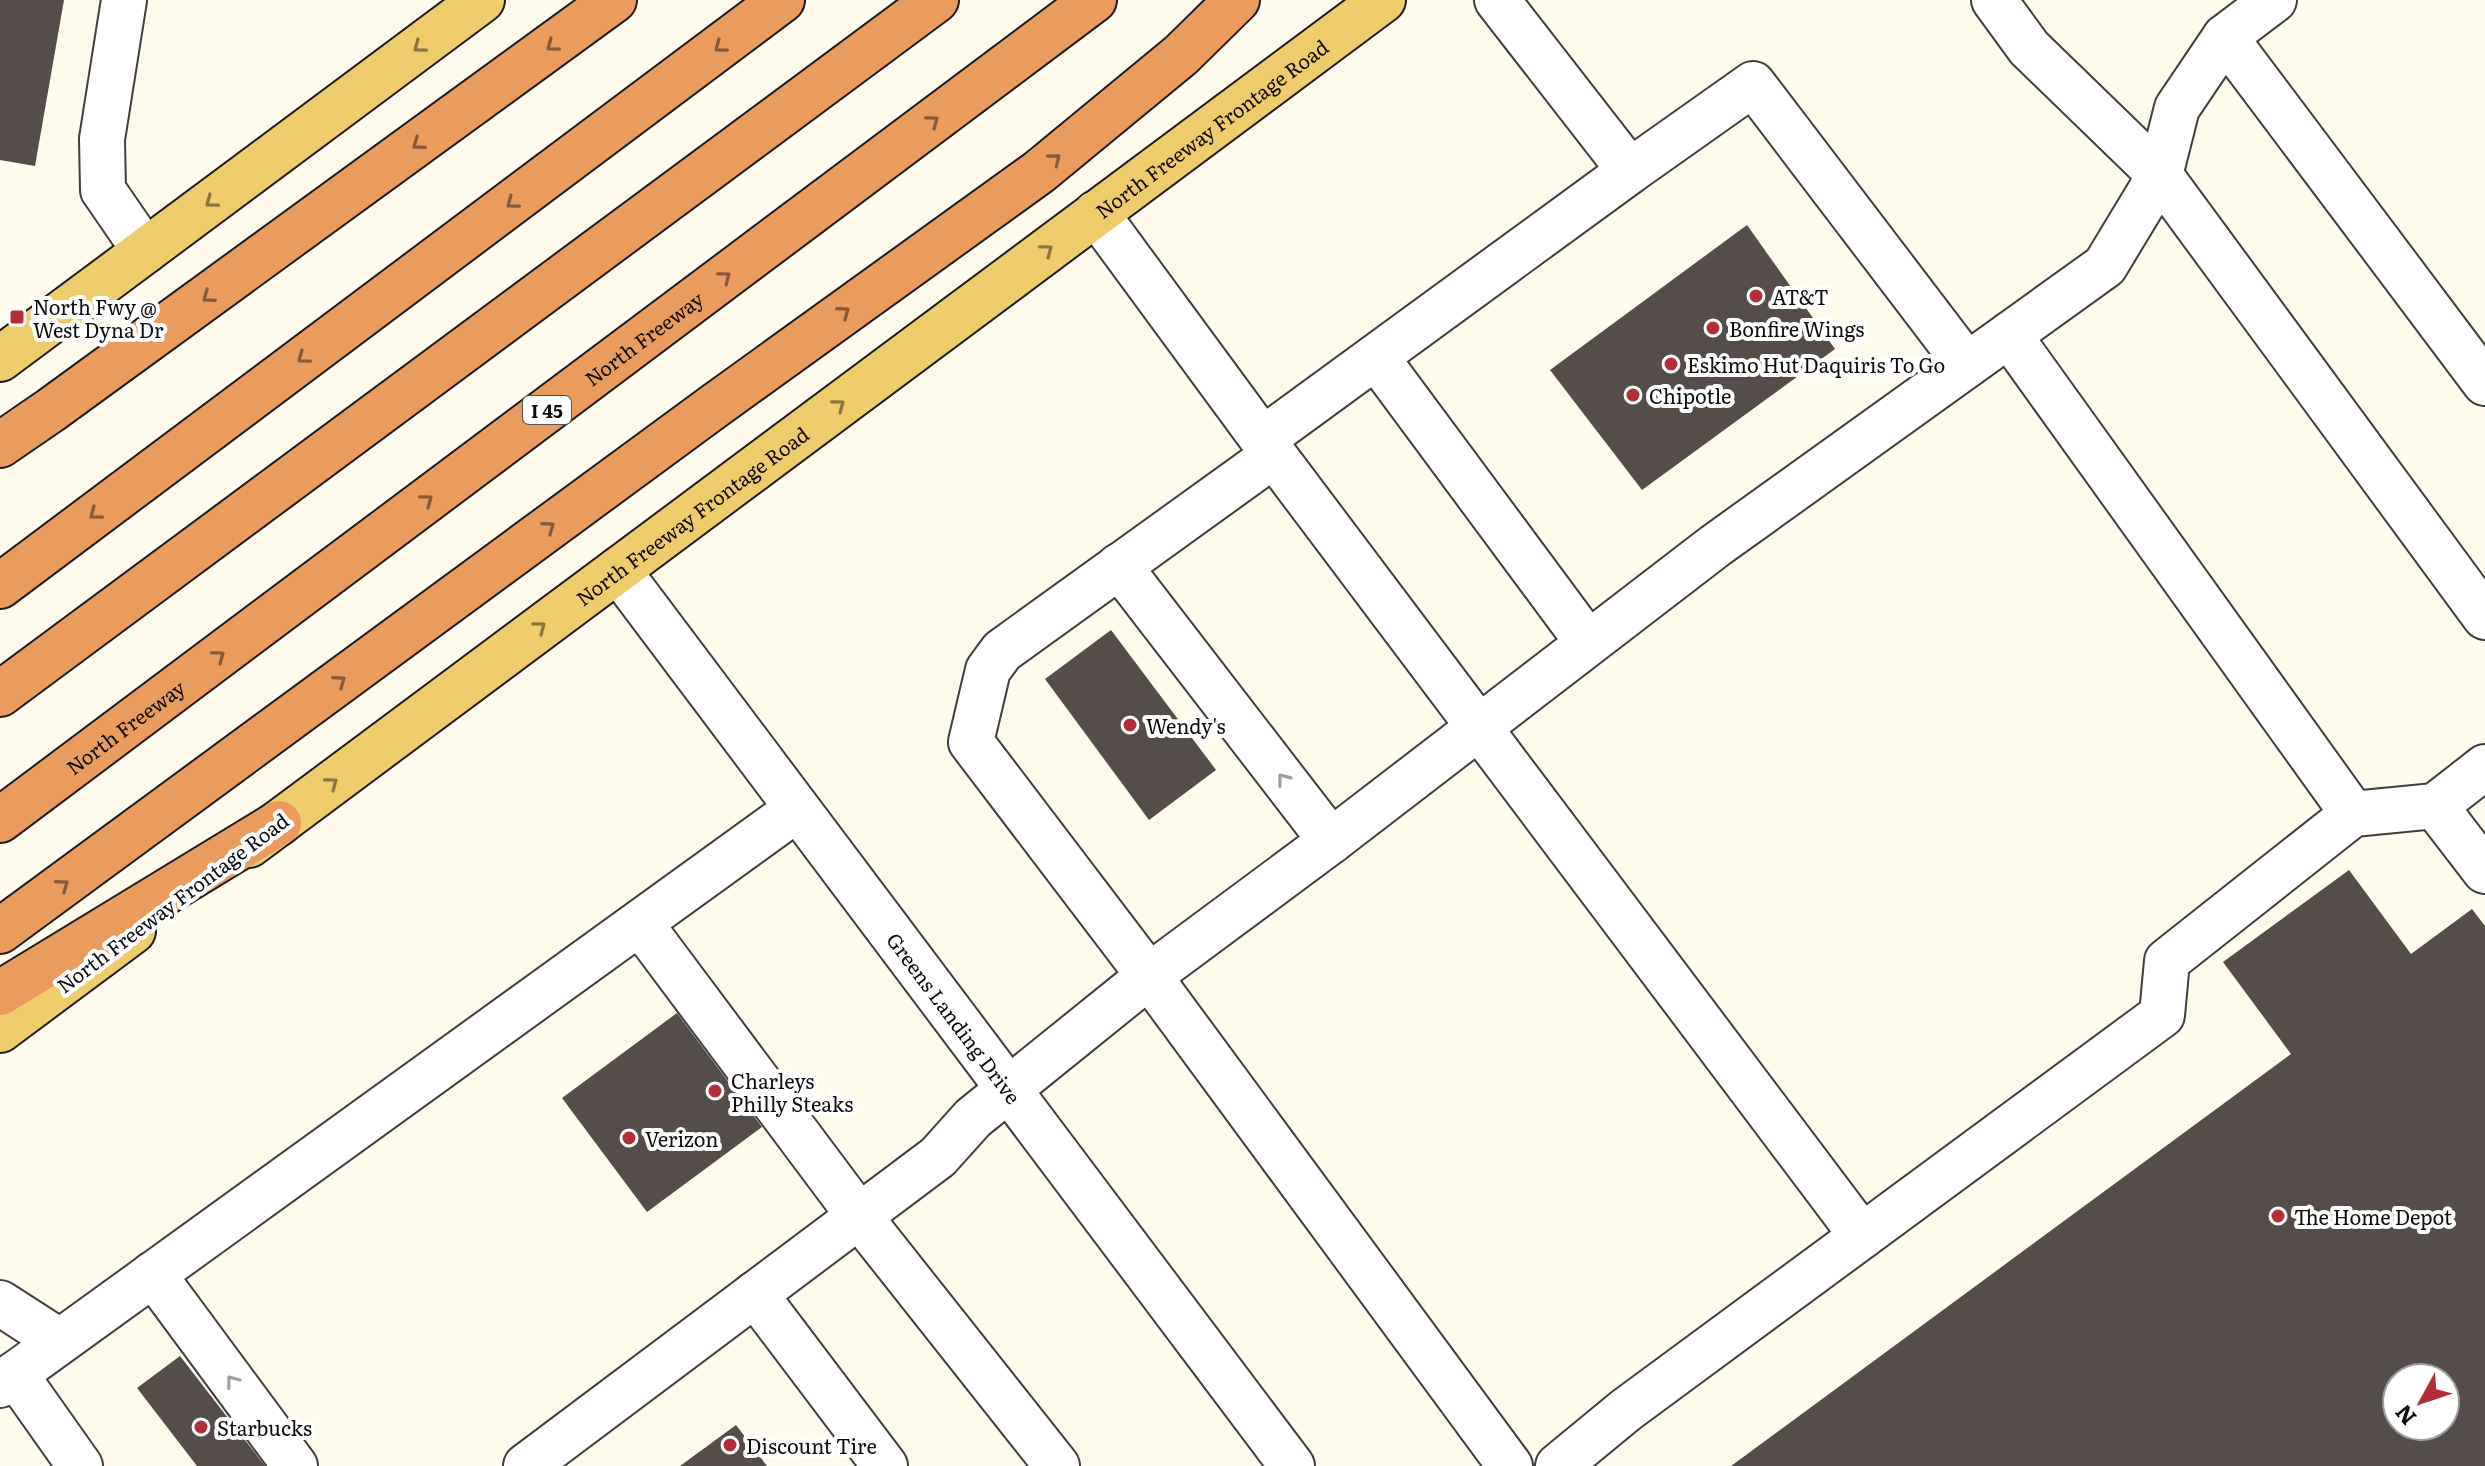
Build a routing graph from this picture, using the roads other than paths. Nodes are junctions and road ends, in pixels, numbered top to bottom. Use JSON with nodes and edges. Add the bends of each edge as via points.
{"nodes":[{"id":1,"x":124,"y":0,"type":"edge"},
{"id":2,"x":482,"y":0,"type":"edge"},
{"id":3,"x":614,"y":0,"type":"edge"},
{"id":4,"x":782,"y":0,"type":"edge"},
{"id":5,"x":936,"y":0,"type":"edge"},
{"id":6,"x":1094,"y":0,"type":"edge"},
{"id":7,"x":1237,"y":0,"type":"edge"},
{"id":8,"x":1383,"y":0,"type":"edge"},
{"id":9,"x":1497,"y":0,"type":"edge"},
{"id":10,"x":1994,"y":0,"type":"edge"},
{"id":11,"x":2274,"y":0,"type":"edge"},
{"id":12,"x":2225,"y":37,"type":"junction"},
{"id":13,"x":1630,"y":171,"type":"junction"},
{"id":14,"x":2160,"y":175,"type":"junction"},
{"id":15,"x":1096,"y":213,"type":"junction"},
{"id":16,"x":145,"y":251,"type":"junction"},
{"id":17,"x":2009,"y":335,"type":"junction"},
{"id":18,"x":1376,"y":357,"type":"junction"},
{"id":19,"x":0,"y":359,"type":"edge"},
{"id":20,"x":1967,"y":365,"type":"junction"},
{"id":21,"x":2485,"y":383,"type":"edge"},
{"id":22,"x":0,"y":445,"type":"edge"},
{"id":23,"x":1269,"y":447,"type":"junction"},
{"id":24,"x":1119,"y":566,"type":"junction"},
{"id":25,"x":618,"y":570,"type":"junction"},
{"id":26,"x":0,"y":586,"type":"edge"},
{"id":27,"x":2485,"y":617,"type":"edge"},
{"id":28,"x":1588,"y":643,"type":"junction"},
{"id":29,"x":0,"y":694,"type":"edge"},
{"id":30,"x":1480,"y":727,"type":"junction"},
{"id":31,"x":2485,"y":767,"type":"edge"},
{"id":32,"x":2435,"y":806,"type":"junction"},
{"id":33,"x":797,"y":809,"type":"junction"},
{"id":34,"x":2353,"y":814,"type":"junction"},
{"id":35,"x":0,"y":820,"type":"edge"},
{"id":36,"x":279,"y":823,"type":"junction"},
{"id":37,"x":1331,"y":841,"type":"junction"},
{"id":38,"x":2485,"y":871,"type":"edge"},
{"id":39,"x":640,"y":923,"type":"junction"},
{"id":40,"x":0,"y":931,"type":"edge"},
{"id":41,"x":1149,"y":976,"type":"junction"},
{"id":42,"x":0,"y":993,"type":"edge"},
{"id":43,"x":0,"y":1030,"type":"edge"},
{"id":44,"x":1009,"y":1089,"type":"junction"},
{"id":45,"x":859,"y":1216,"type":"junction"},
{"id":46,"x":1862,"y":1236,"type":"junction"},
{"id":47,"x":153,"y":1274,"type":"junction"},
{"id":48,"x":755,"y":1294,"type":"junction"},
{"id":49,"x":0,"y":1303,"type":"edge"},
{"id":50,"x":59,"y":1341,"type":"junction"},
{"id":51,"x":8,"y":1380,"type":"edge"},
{"id":52,"x":1274,"y":1460,"type":"edge"},
{"id":53,"x":80,"y":1466,"type":"edge"},
{"id":54,"x":295,"y":1466,"type":"edge"},
{"id":55,"x":526,"y":1466,"type":"edge"},
{"id":56,"x":885,"y":1466,"type":"edge"},
{"id":57,"x":1057,"y":1466,"type":"edge"},
{"id":58,"x":1510,"y":1466,"type":"edge"},
{"id":59,"x":1558,"y":1466,"type":"edge"}],
"edges":[{"from":1,"to":16,"type":"street","via":[[102,139],[103,190]]},
{"from":2,"to":16,"type":"main road","one_way":true},
{"from":3,"to":22,"type":"highway","one_way":true},
{"from":4,"to":26,"type":"highway","one_way":true},
{"from":5,"to":29,"type":"highway"},
{"from":35,"to":6,"type":"highway","name":"North Freeway","number":"I 45","one_way":true},
{"from":40,"to":7,"type":"highway","one_way":true,"via":[[1039,172],[1181,55]]},
{"from":8,"to":15,"type":"main road","name":"North Freeway Frontage Road"},
{"from":9,"to":13,"type":"street"},
{"from":10,"to":14,"type":"street","via":[[2029,48]]},
{"from":11,"to":12,"type":"street"},
{"from":12,"to":14,"type":"street","via":[[2177,108]]},
{"from":12,"to":21,"type":"street"},
{"from":13,"to":18,"type":"street"},
{"from":13,"to":20,"type":"street","via":[[1753,84]]},
{"from":14,"to":17,"type":"street","via":[[2105,266]]},
{"from":14,"to":27,"type":"street"},
{"from":15,"to":23,"type":"street"},
{"from":25,"to":15,"type":"main road","name":"North Freeway Frontage Road","one_way":true},
{"from":16,"to":19,"type":"main road"},
{"from":17,"to":20,"type":"street"},
{"from":17,"to":34,"type":"street"},
{"from":18,"to":23,"type":"street"},
{"from":18,"to":28,"type":"street"},
{"from":20,"to":28,"type":"street"},
{"from":23,"to":24,"type":"street"},
{"from":23,"to":30,"type":"street"},
{"from":37,"to":24,"type":"street","one_way":true},
{"from":24,"to":41,"type":"street","via":[[1002,651],[988,670],[971,742]]},
{"from":25,"to":33,"type":"street","name":"Greens Landing Drive"},
{"from":36,"to":25,"type":"main road","name":"North Freeway Frontage Road","one_way":true},
{"from":28,"to":30,"type":"street"},
{"from":30,"to":37,"type":"street"},
{"from":30,"to":46,"type":"street"},
{"from":31,"to":32,"type":"street"},
{"from":32,"to":34,"type":"street"},
{"from":32,"to":38,"type":"street"},
{"from":33,"to":39,"type":"street"},
{"from":33,"to":44,"type":"street","name":"Greens Landing Drive"},
{"from":34,"to":46,"type":"street","via":[[2167,961],[2162,1015]]},
{"from":36,"to":42,"type":"highway"},
{"from":36,"to":43,"type":"main road","name":"North Freeway Frontage Road"},
{"from":37,"to":41,"type":"street"},
{"from":39,"to":45,"type":"street"},
{"from":39,"to":47,"type":"street"},
{"from":41,"to":44,"type":"street"},
{"from":41,"to":58,"type":"street"},
{"from":44,"to":45,"type":"street","via":[[938,1157]]},
{"from":44,"to":52,"type":"street","name":"Greens Landing Drive"},
{"from":45,"to":48,"type":"street"},
{"from":45,"to":57,"type":"street"},
{"from":46,"to":59,"type":"street"},
{"from":47,"to":50,"type":"street"},
{"from":54,"to":47,"type":"street","one_way":true},
{"from":48,"to":55,"type":"street"},
{"from":48,"to":56,"type":"street"},
{"from":49,"to":50,"type":"street"},
{"from":50,"to":51,"type":"street"},
{"from":51,"to":53,"type":"street"}]}
